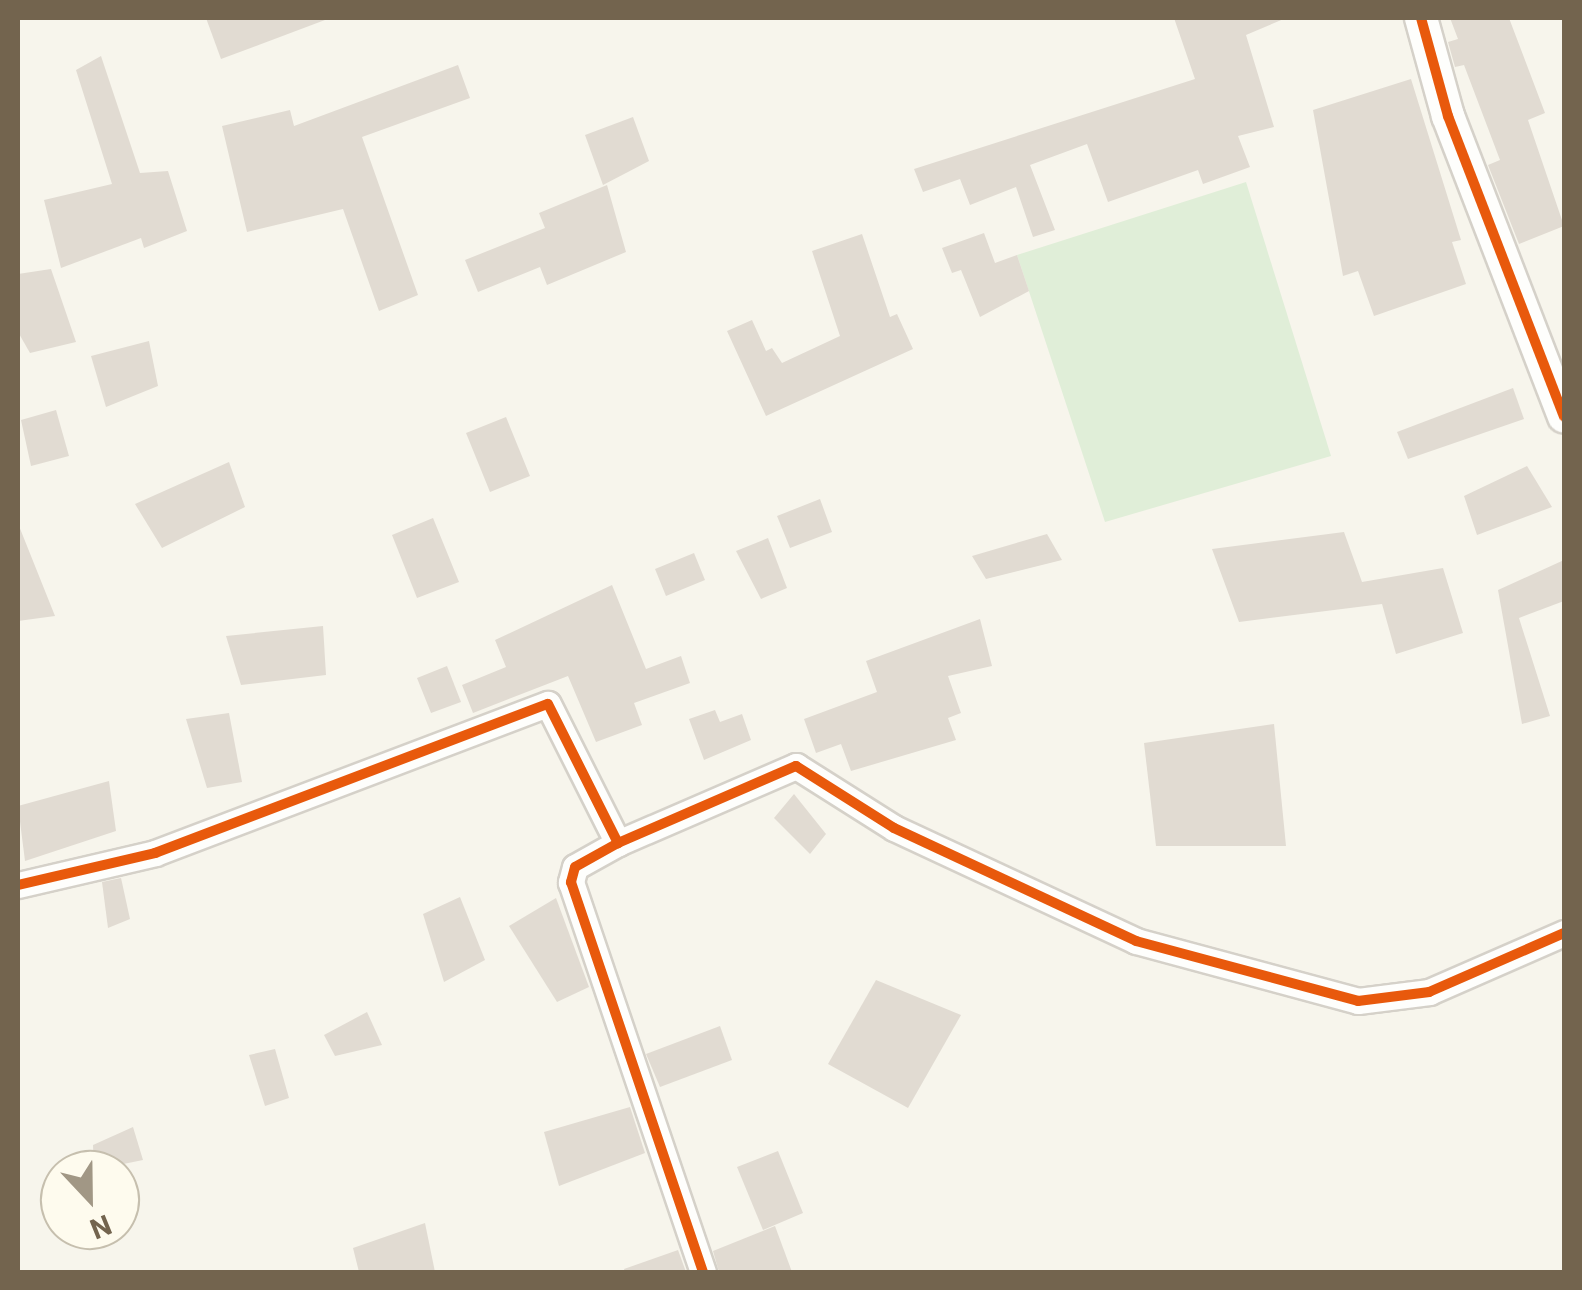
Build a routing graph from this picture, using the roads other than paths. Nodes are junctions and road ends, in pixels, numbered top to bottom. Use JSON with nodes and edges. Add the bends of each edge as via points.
{"nodes":[{"id":1,"x":1421,"y":18,"type":"edge"},
{"id":2,"x":1564,"y":416,"type":"edge"},
{"id":3,"x":618,"y":843,"type":"junction"},
{"id":4,"x":18,"y":885,"type":"edge"},
{"id":5,"x":1564,"y":933,"type":"edge"},
{"id":6,"x":703,"y":1272,"type":"edge"}],
"edges":[{"from":1,"to":2,"type":"street","via":[[1448,116]]},
{"from":3,"to":4,"type":"street","via":[[555,710],[536,704],[174,846]]},
{"from":3,"to":5,"type":"street","via":[[796,766],[894,828],[1136,941],[1358,1001],[1429,992]]},
{"from":3,"to":6,"type":"street","via":[[575,867],[570,882]]}]}
